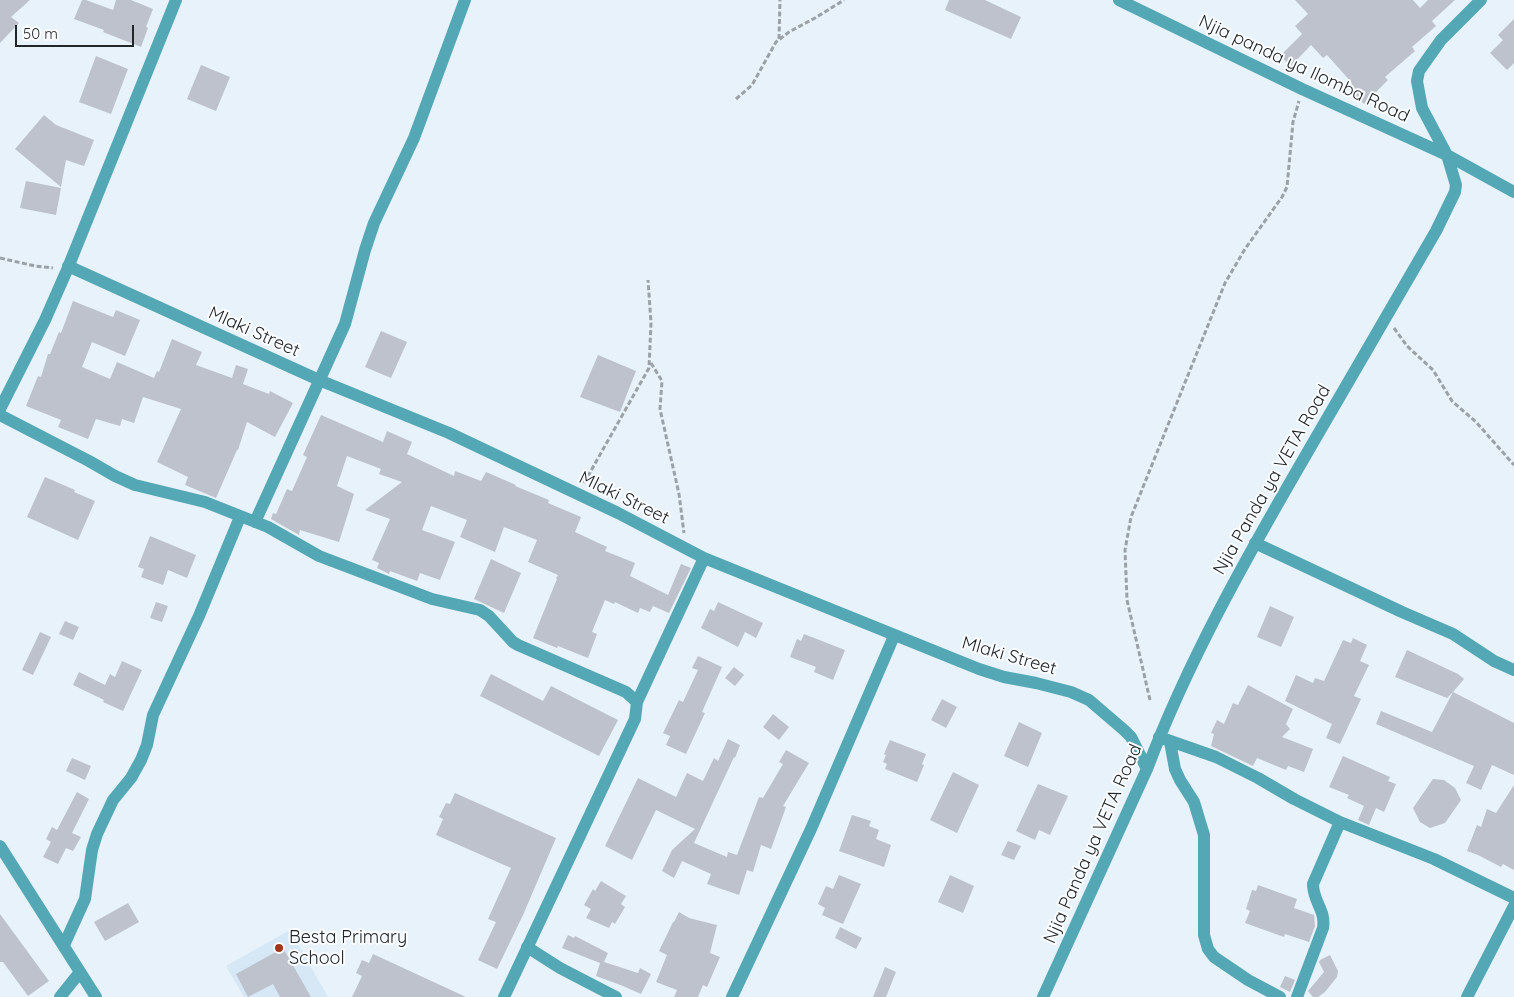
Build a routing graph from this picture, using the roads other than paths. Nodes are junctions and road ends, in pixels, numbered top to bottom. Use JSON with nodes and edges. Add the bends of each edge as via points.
{"nodes":[{"id":1,"x":176,"y":0,"type":"edge"},
{"id":2,"x":465,"y":0,"type":"edge"},
{"id":3,"x":1119,"y":0,"type":"edge"},
{"id":4,"x":1481,"y":0,"type":"edge"},
{"id":5,"x":1447,"y":155,"type":"junction"},
{"id":6,"x":1514,"y":192,"type":"edge"},
{"id":7,"x":67,"y":268,"type":"junction"},
{"id":8,"x":319,"y":380,"type":"junction"},
{"id":9,"x":0,"y":409,"type":"edge"},
{"id":10,"x":0,"y":415,"type":"edge"},
{"id":11,"x":240,"y":517,"type":"junction"},
{"id":12,"x":254,"y":522,"type":"junction"},
{"id":13,"x":1255,"y":543,"type":"junction"},
{"id":14,"x":704,"y":558,"type":"junction"},
{"id":15,"x":894,"y":636,"type":"junction"},
{"id":16,"x":1514,"y":670,"type":"edge"},
{"id":17,"x":636,"y":702,"type":"junction"},
{"id":18,"x":1165,"y":739,"type":"junction"},
{"id":19,"x":1147,"y":770,"type":"junction"},
{"id":20,"x":1340,"y":822,"type":"junction"},
{"id":21,"x":0,"y":846,"type":"edge"},
{"id":22,"x":1514,"y":898,"type":"edge"},
{"id":23,"x":1514,"y":906,"type":"edge"},
{"id":24,"x":64,"y":945,"type":"junction"},
{"id":25,"x":527,"y":947,"type":"junction"},
{"id":26,"x":80,"y":972,"type":"junction"},
{"id":27,"x":60,"y":997,"type":"edge"},
{"id":28,"x":96,"y":997,"type":"edge"},
{"id":29,"x":504,"y":997,"type":"edge"},
{"id":30,"x":616,"y":997,"type":"edge"},
{"id":31,"x":732,"y":997,"type":"edge"},
{"id":32,"x":1043,"y":997,"type":"edge"},
{"id":33,"x":1280,"y":997,"type":"edge"},
{"id":34,"x":1297,"y":997,"type":"edge"},
{"id":35,"x":1467,"y":997,"type":"edge"}],
"edges":[{"from":1,"to":7,"type":"street"},
{"from":2,"to":8,"type":"street","via":[[414,138],[374,224],[345,324]]},
{"from":3,"to":5,"type":"street","name":"Njia panda ya Ilomba Road"},
{"from":4,"to":5,"type":"street","name":"Njia Panda ya VETA Road","via":[[1441,40],[1419,71],[1417,81],[1422,108]]},
{"from":5,"to":6,"type":"street","name":"Njia panda ya Ilomba Road"},
{"from":5,"to":13,"type":"street","name":"Njia Panda ya VETA Road","via":[[1455,179],[1455,192],[1436,231]]},
{"from":7,"to":8,"type":"street","name":"Mlaki Street"},
{"from":7,"to":9,"type":"street"},
{"from":8,"to":12,"type":"street"},
{"from":8,"to":14,"type":"street","name":"Mlaki Street","via":[[448,433]]},
{"from":10,"to":11,"type":"street","via":[[135,485],[205,502]]},
{"from":11,"to":12,"type":"street"},
{"from":11,"to":24,"type":"street","via":[[200,616],[153,715],[141,760],[114,800],[97,834],[85,899]]},
{"from":12,"to":17,"type":"street","via":[[319,556],[432,599],[480,610],[518,646],[626,692]]},
{"from":13,"to":16,"type":"street","via":[[1453,634]]},
{"from":13,"to":18,"type":"street","name":"Njia Panda ya VETA Road","via":[[1218,612]]},
{"from":14,"to":15,"type":"street","name":"Mlaki Street"},
{"from":14,"to":17,"type":"street"},
{"from":15,"to":19,"type":"street","name":"Mlaki Street","via":[[979,669],[1072,692],[1089,700],[1132,738]]},
{"from":15,"to":31,"type":"street","via":[[811,829]]},
{"from":17,"to":25,"type":"street","via":[[635,719]]},
{"from":18,"to":19,"type":"street","name":"Njia Panda ya VETA Road"},
{"from":18,"to":20,"type":"street","via":[[1216,757]]},
{"from":18,"to":33,"type":"street","via":[[1180,780],[1194,802],[1204,835],[1204,935],[1208,949],[1214,957],[1248,980]]},
{"from":19,"to":32,"type":"street","name":"Njia Panda ya VETA Road"},
{"from":20,"to":22,"type":"street","via":[[1434,859]]},
{"from":20,"to":34,"type":"street","via":[[1313,884],[1324,920],[1323,928]]},
{"from":21,"to":24,"type":"street"},
{"from":23,"to":35,"type":"street"},
{"from":24,"to":26,"type":"street"},
{"from":25,"to":29,"type":"street"},
{"from":25,"to":30,"type":"street"},
{"from":26,"to":27,"type":"street"},
{"from":26,"to":28,"type":"street"}]}
